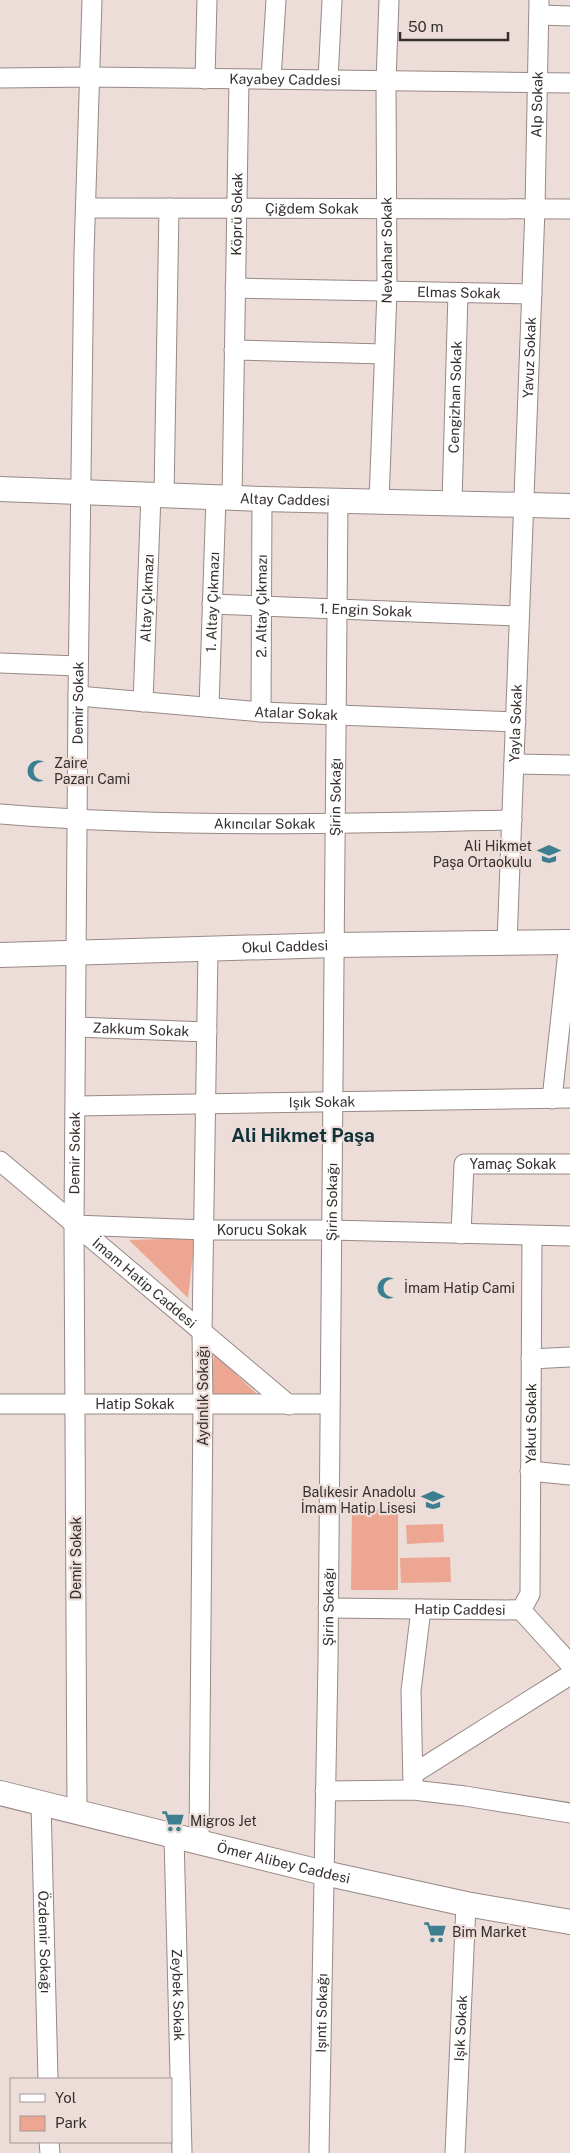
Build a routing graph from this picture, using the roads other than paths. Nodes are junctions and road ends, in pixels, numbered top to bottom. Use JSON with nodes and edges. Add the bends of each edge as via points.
{"nodes":[{"id":1,"x":92,"y":0,"type":"edge"},
{"id":2,"x":207,"y":0,"type":"edge"},
{"id":3,"x":276,"y":0,"type":"edge"},
{"id":4,"x":332,"y":0,"type":"edge"},
{"id":5,"x":389,"y":0,"type":"edge"},
{"id":6,"x":539,"y":8,"type":"edge"},
{"id":7,"x":570,"y":16,"type":"edge"},
{"id":8,"x":91,"y":77,"type":"junction"},
{"id":9,"x":0,"y":78,"type":"edge"},
{"id":10,"x":205,"y":78,"type":"junction"},
{"id":11,"x":239,"y":79,"type":"junction"},
{"id":12,"x":271,"y":79,"type":"junction"},
{"id":13,"x":328,"y":80,"type":"junction"},
{"id":14,"x":386,"y":81,"type":"junction"},
{"id":15,"x":537,"y":82,"type":"junction"},
{"id":16,"x":570,"y":83,"type":"edge"},
{"id":17,"x":86,"y":208,"type":"junction"},
{"id":18,"x":169,"y":208,"type":"junction"},
{"id":19,"x":237,"y":208,"type":"junction"},
{"id":20,"x":387,"y":208,"type":"junction"},
{"id":21,"x":535,"y":209,"type":"junction"},
{"id":22,"x":570,"y":209,"type":"edge"},
{"id":23,"x":235,"y":288,"type":"junction"},
{"id":24,"x":387,"y":291,"type":"junction"},
{"id":25,"x":458,"y":292,"type":"junction"},
{"id":26,"x":532,"y":294,"type":"junction"},
{"id":27,"x":234,"y":350,"type":"junction"},
{"id":28,"x":384,"y":354,"type":"junction"},
{"id":29,"x":0,"y":490,"type":"edge"},
{"id":30,"x":81,"y":493,"type":"junction"},
{"id":31,"x":158,"y":495,"type":"junction"},
{"id":32,"x":224,"y":497,"type":"junction"},
{"id":33,"x":262,"y":499,"type":"junction"},
{"id":34,"x":338,"y":500,"type":"junction"},
{"id":35,"x":379,"y":501,"type":"junction"},
{"id":36,"x":452,"y":502,"type":"junction"},
{"id":37,"x":524,"y":505,"type":"junction"},
{"id":38,"x":570,"y":506,"type":"edge"},
{"id":39,"x":212,"y":604,"type":"junction"},
{"id":40,"x":261,"y":606,"type":"junction"},
{"id":41,"x":337,"y":609,"type":"junction"},
{"id":42,"x":519,"y":616,"type":"junction"},
{"id":43,"x":0,"y":663,"type":"edge"},
{"id":44,"x":78,"y":666,"type":"junction"},
{"id":45,"x":78,"y":696,"type":"junction"},
{"id":46,"x":143,"y":702,"type":"junction"},
{"id":47,"x":209,"y":708,"type":"junction"},
{"id":48,"x":261,"y":712,"type":"junction"},
{"id":49,"x":336,"y":715,"type":"junction"},
{"id":50,"x":516,"y":722,"type":"junction"},
{"id":51,"x":514,"y":764,"type":"junction"},
{"id":52,"x":570,"y":765,"type":"edge"},
{"id":53,"x":0,"y":814,"type":"edge"},
{"id":54,"x":77,"y":820,"type":"junction"},
{"id":55,"x":512,"y":820,"type":"junction"},
{"id":56,"x":335,"y":824,"type":"junction"},
{"id":57,"x":508,"y":942,"type":"junction"},
{"id":58,"x":570,"y":942,"type":"edge"},
{"id":59,"x":334,"y":945,"type":"junction"},
{"id":60,"x":208,"y":949,"type":"junction"},
{"id":61,"x":76,"y":954,"type":"junction"},
{"id":62,"x":0,"y":956,"type":"edge"},
{"id":63,"x":76,"y":1027,"type":"junction"},
{"id":64,"x":207,"y":1032,"type":"junction"},
{"id":65,"x":561,"y":1098,"type":"edge"},
{"id":66,"x":332,"y":1102,"type":"junction"},
{"id":67,"x":206,"y":1103,"type":"junction"},
{"id":68,"x":76,"y":1106,"type":"junction"},
{"id":69,"x":0,"y":1161,"type":"edge"},
{"id":70,"x":570,"y":1164,"type":"edge"},
{"id":71,"x":74,"y":1224,"type":"junction"},
{"id":72,"x":205,"y":1230,"type":"junction"},
{"id":73,"x":330,"y":1230,"type":"junction"},
{"id":74,"x":461,"y":1234,"type":"junction"},
{"id":75,"x":532,"y":1236,"type":"junction"},
{"id":76,"x":570,"y":1236,"type":"edge"},
{"id":77,"x":202,"y":1332,"type":"junction"},
{"id":78,"x":570,"y":1358,"type":"edge"},
{"id":79,"x":531,"y":1359,"type":"junction"},
{"id":80,"x":0,"y":1404,"type":"edge"},
{"id":81,"x":75,"y":1404,"type":"junction"},
{"id":82,"x":203,"y":1404,"type":"junction"},
{"id":83,"x":329,"y":1404,"type":"junction"},
{"id":84,"x":289,"y":1405,"type":"junction"},
{"id":85,"x":530,"y":1471,"type":"junction"},
{"id":86,"x":570,"y":1475,"type":"edge"},
{"id":87,"x":328,"y":1608,"type":"junction"},
{"id":88,"x":422,"y":1609,"type":"junction"},
{"id":89,"x":521,"y":1610,"type":"junction"},
{"id":90,"x":570,"y":1664,"type":"edge"},
{"id":91,"x":570,"y":1675,"type":"edge"},
{"id":92,"x":413,"y":1782,"type":"junction"},
{"id":93,"x":325,"y":1791,"type":"junction"},
{"id":94,"x":0,"y":1793,"type":"edge"},
{"id":95,"x":41,"y":1803,"type":"junction"},
{"id":96,"x":77,"y":1812,"type":"junction"},
{"id":97,"x":570,"y":1813,"type":"edge"},
{"id":98,"x":174,"y":1836,"type":"junction"},
{"id":99,"x":199,"y":1843,"type":"junction"},
{"id":100,"x":324,"y":1874,"type":"junction"},
{"id":101,"x":466,"y":1904,"type":"junction"},
{"id":102,"x":570,"y":1922,"type":"edge"},
{"id":103,"x":48,"y":2078,"type":"edge"},
{"id":104,"x":182,"y":2153,"type":"edge"},
{"id":105,"x":319,"y":2153,"type":"edge"},
{"id":106,"x":455,"y":2153,"type":"edge"}],
"edges":[{"from":1,"to":8,"type":"street","name":"Demir Sokak"},
{"from":2,"to":10,"type":"street"},
{"from":3,"to":12,"type":"street"},
{"from":4,"to":13,"type":"street"},
{"from":5,"to":14,"type":"street","name":"Nevbahar Sokak"},
{"from":6,"to":7,"type":"street"},
{"from":6,"to":15,"type":"street","name":"Alp Sokak"},
{"from":8,"to":9,"type":"street","name":"Kayabey Caddesi"},
{"from":8,"to":10,"type":"street","name":"Kayabey Caddesi"},
{"from":8,"to":17,"type":"street","name":"Demir Sokak"},
{"from":10,"to":11,"type":"street","name":"Kayabey Caddesi"},
{"from":11,"to":12,"type":"street","name":"Kayabey Caddesi"},
{"from":11,"to":19,"type":"street","name":"Köprü Sokak"},
{"from":12,"to":13,"type":"street","name":"Kayabey Caddesi"},
{"from":13,"to":14,"type":"street","name":"Kayabey Caddesi"},
{"from":14,"to":15,"type":"street","name":"Kayabey Caddesi"},
{"from":14,"to":20,"type":"street","name":"Nevbahar Sokak"},
{"from":15,"to":16,"type":"street","name":"Kayabey Caddesi"},
{"from":15,"to":21,"type":"street","name":"Alp Sokak"},
{"from":17,"to":18,"type":"street","name":"Çiğdem Sokak"},
{"from":17,"to":30,"type":"street","name":"Demir Sokak"},
{"from":18,"to":19,"type":"street","name":"Çiğdem Sokak"},
{"from":18,"to":31,"type":"street","name":"Altay Çıkmazı"},
{"from":19,"to":20,"type":"street","name":"Çiğdem Sokak"},
{"from":19,"to":23,"type":"street","name":"Köprü Sokak"},
{"from":20,"to":21,"type":"street","name":"Çiğdem Sokak"},
{"from":20,"to":24,"type":"street","name":"Nevbahar Sokak"},
{"from":21,"to":22,"type":"street","name":"Çiğdem Sokak"},
{"from":21,"to":26,"type":"street","name":"Yavuz Sokak"},
{"from":23,"to":24,"type":"street"},
{"from":23,"to":27,"type":"street","name":"Köprü Sokak"},
{"from":24,"to":25,"type":"street","name":"Elmas Sokak"},
{"from":24,"to":28,"type":"street","name":"Nevbahar Sokak"},
{"from":25,"to":26,"type":"street","name":"Elmas Sokak"},
{"from":25,"to":36,"type":"street","name":"Cengizhan Sokak"},
{"from":26,"to":37,"type":"street","name":"Yavuz Sokak"},
{"from":27,"to":28,"type":"street"},
{"from":27,"to":32,"type":"street","name":"Köprü Sokak"},
{"from":28,"to":35,"type":"street","name":"Nevbahar Sokak"},
{"from":29,"to":30,"type":"main road","name":"Altay Caddesi"},
{"from":30,"to":31,"type":"main road","name":"Altay Caddesi"},
{"from":30,"to":44,"type":"street","name":"Demir Sokak"},
{"from":31,"to":32,"type":"main road","name":"Altay Caddesi"},
{"from":31,"to":46,"type":"street","name":"Altay Çıkmazı"},
{"from":32,"to":33,"type":"main road","name":"Altay Caddesi"},
{"from":32,"to":39,"type":"street","name":"1. Altay Çıkmazı"},
{"from":33,"to":34,"type":"main road","name":"Altay Caddesi"},
{"from":33,"to":40,"type":"street","name":"2. Altay Çıkmazı"},
{"from":34,"to":35,"type":"main road","name":"Altay Caddesi"},
{"from":34,"to":41,"type":"street","name":"Şirin Sokağı"},
{"from":35,"to":36,"type":"main road","name":"Altay Caddesi"},
{"from":36,"to":37,"type":"main road","name":"Altay Caddesi"},
{"from":37,"to":38,"type":"main road","name":"Altay Caddesi"},
{"from":37,"to":42,"type":"street","name":"Yayla Sokak"},
{"from":39,"to":40,"type":"street","name":"1. Engin Sokak"},
{"from":39,"to":47,"type":"street","name":"1. Altay Çıkmazı"},
{"from":40,"to":41,"type":"street","name":"1. Engin Sokak"},
{"from":40,"to":48,"type":"street","name":"2. Altay Çıkmazı"},
{"from":41,"to":42,"type":"street","name":"1. Engin Sokak"},
{"from":41,"to":49,"type":"street","name":"Şirin Sokağı"},
{"from":42,"to":50,"type":"street","name":"Yayla Sokak"},
{"from":43,"to":44,"type":"street"},
{"from":44,"to":45,"type":"street","name":"Demir Sokak"},
{"from":45,"to":46,"type":"street","name":"Atalar Sokak"},
{"from":45,"to":54,"type":"street","name":"Demir Sokak"},
{"from":46,"to":47,"type":"street","name":"Atalar Sokak"},
{"from":47,"to":48,"type":"street","name":"Atalar Sokak"},
{"from":48,"to":49,"type":"street","name":"Atalar Sokak"},
{"from":49,"to":50,"type":"street","name":"Atalar Sokak"},
{"from":49,"to":56,"type":"street","name":"Şirin Sokağı"},
{"from":50,"to":51,"type":"street","name":"Yayla Sokak"},
{"from":51,"to":52,"type":"street"},
{"from":51,"to":55,"type":"street","name":"Yayla Sokak"},
{"from":53,"to":54,"type":"street","name":"Akıncılar Sokak"},
{"from":54,"to":56,"type":"street","name":"Akıncılar Sokak"},
{"from":54,"to":61,"type":"street","name":"Demir Sokak"},
{"from":55,"to":56,"type":"street","name":"Akıncılar Sokak"},
{"from":55,"to":57,"type":"street","name":"Yayla Sokak"},
{"from":56,"to":59,"type":"street","name":"Şirin Sokağı"},
{"from":57,"to":58,"type":"main road","name":"Okul Caddesi"},
{"from":57,"to":59,"type":"main road","name":"Okul Caddesi"},
{"from":58,"to":65,"type":"street"},
{"from":59,"to":60,"type":"main road","name":"Okul Caddesi"},
{"from":59,"to":66,"type":"street","name":"Şirin Sokağı"},
{"from":60,"to":61,"type":"main road","name":"Okul Caddesi"},
{"from":60,"to":64,"type":"street","name":"Aydınlık Sokağı"},
{"from":61,"to":62,"type":"main road","name":"Okul Caddesi"},
{"from":61,"to":63,"type":"street","name":"Demir Sokak"},
{"from":63,"to":64,"type":"street","name":"Zakkum Sokak"},
{"from":63,"to":68,"type":"street","name":"Demir Sokak"},
{"from":64,"to":67,"type":"street","name":"Aydınlık Sokağı"},
{"from":65,"to":66,"type":"street","name":"Işık Sokak"},
{"from":66,"to":67,"type":"street","name":"Işık Sokak"},
{"from":66,"to":73,"type":"street","name":"Şirin Sokağı"},
{"from":67,"to":68,"type":"street","name":"Işık Sokak"},
{"from":67,"to":72,"type":"street","name":"Aydınlık Sokağı"},
{"from":68,"to":71,"type":"street","name":"Demir Sokak"},
{"from":69,"to":71,"type":"street","name":"İmam Hatip Caddesi"},
{"from":70,"to":74,"type":"street","name":"Yamaç Sokak","via":[[464,1164]]},
{"from":71,"to":72,"type":"street","name":"Korucu Sokak"},
{"from":71,"to":77,"type":"street","name":"İmam Hatip Caddesi"},
{"from":71,"to":81,"type":"street","name":"Demir Sokak"},
{"from":72,"to":73,"type":"street","name":"Korucu Sokak"},
{"from":72,"to":77,"type":"street","name":"Aydınlık Sokağı"},
{"from":73,"to":74,"type":"street","name":"Korucu Sokak"},
{"from":73,"to":83,"type":"street","name":"Şirin Sokağı"},
{"from":74,"to":75,"type":"street","name":"Korucu Sokak"},
{"from":75,"to":76,"type":"street","name":"Korucu Sokak"},
{"from":75,"to":79,"type":"street","name":"Yakut Sokak"},
{"from":77,"to":82,"type":"street","name":"Aydınlık Sokağı"},
{"from":77,"to":84,"type":"street","name":"İmam Hatip Caddesi"},
{"from":78,"to":79,"type":"street"},
{"from":79,"to":85,"type":"street","name":"Yakut Sokak"},
{"from":80,"to":81,"type":"street","name":"Hatip Sokak"},
{"from":81,"to":82,"type":"street","name":"Hatip Sokak"},
{"from":81,"to":96,"type":"street","name":"Demir Sokak"},
{"from":82,"to":84,"type":"street","name":"Hatip Sokak"},
{"from":82,"to":99,"type":"street","name":"Aydınlık Sokağı"},
{"from":83,"to":84,"type":"street","name":"Hatip Sokak"},
{"from":83,"to":87,"type":"street","name":"Şirin Sokağı"},
{"from":85,"to":86,"type":"street"},
{"from":85,"to":89,"type":"street","name":"Yakut Sokak","via":[[530,1594]]},
{"from":87,"to":88,"type":"street","name":"Hatip Caddesi"},
{"from":87,"to":93,"type":"street","name":"Şirin Sokağı"},
{"from":88,"to":89,"type":"street","name":"Hatip Caddesi"},
{"from":88,"to":92,"type":"street","via":[[411,1691]]},
{"from":89,"to":90,"type":"street","name":"Hatip Caddesi"},
{"from":91,"to":92,"type":"street"},
{"from":92,"to":93,"type":"street"},
{"from":92,"to":97,"type":"street","via":[[465,1796]]},
{"from":93,"to":100,"type":"street","name":"Şirin Sokağı"},
{"from":94,"to":95,"type":"main road","name":"Ömer Alibey Caddesi"},
{"from":95,"to":96,"type":"main road","name":"Ömer Alibey Caddesi"},
{"from":95,"to":103,"type":"street","name":"Özdemir Sokağı"},
{"from":96,"to":98,"type":"main road","name":"Ömer Alibey Caddesi"},
{"from":98,"to":99,"type":"main road","name":"Ömer Alibey Caddesi"},
{"from":98,"to":104,"type":"street","name":"Zeybek Sokak"},
{"from":99,"to":100,"type":"main road","name":"Ömer Alibey Caddesi"},
{"from":100,"to":101,"type":"main road","name":"Ömer Alibey Caddesi"},
{"from":100,"to":105,"type":"street","name":"Işıntı Sokağı"},
{"from":101,"to":102,"type":"main road","name":"Ömer Alibey Caddesi"},
{"from":101,"to":106,"type":"street","name":"Işık Sokak"}]}
